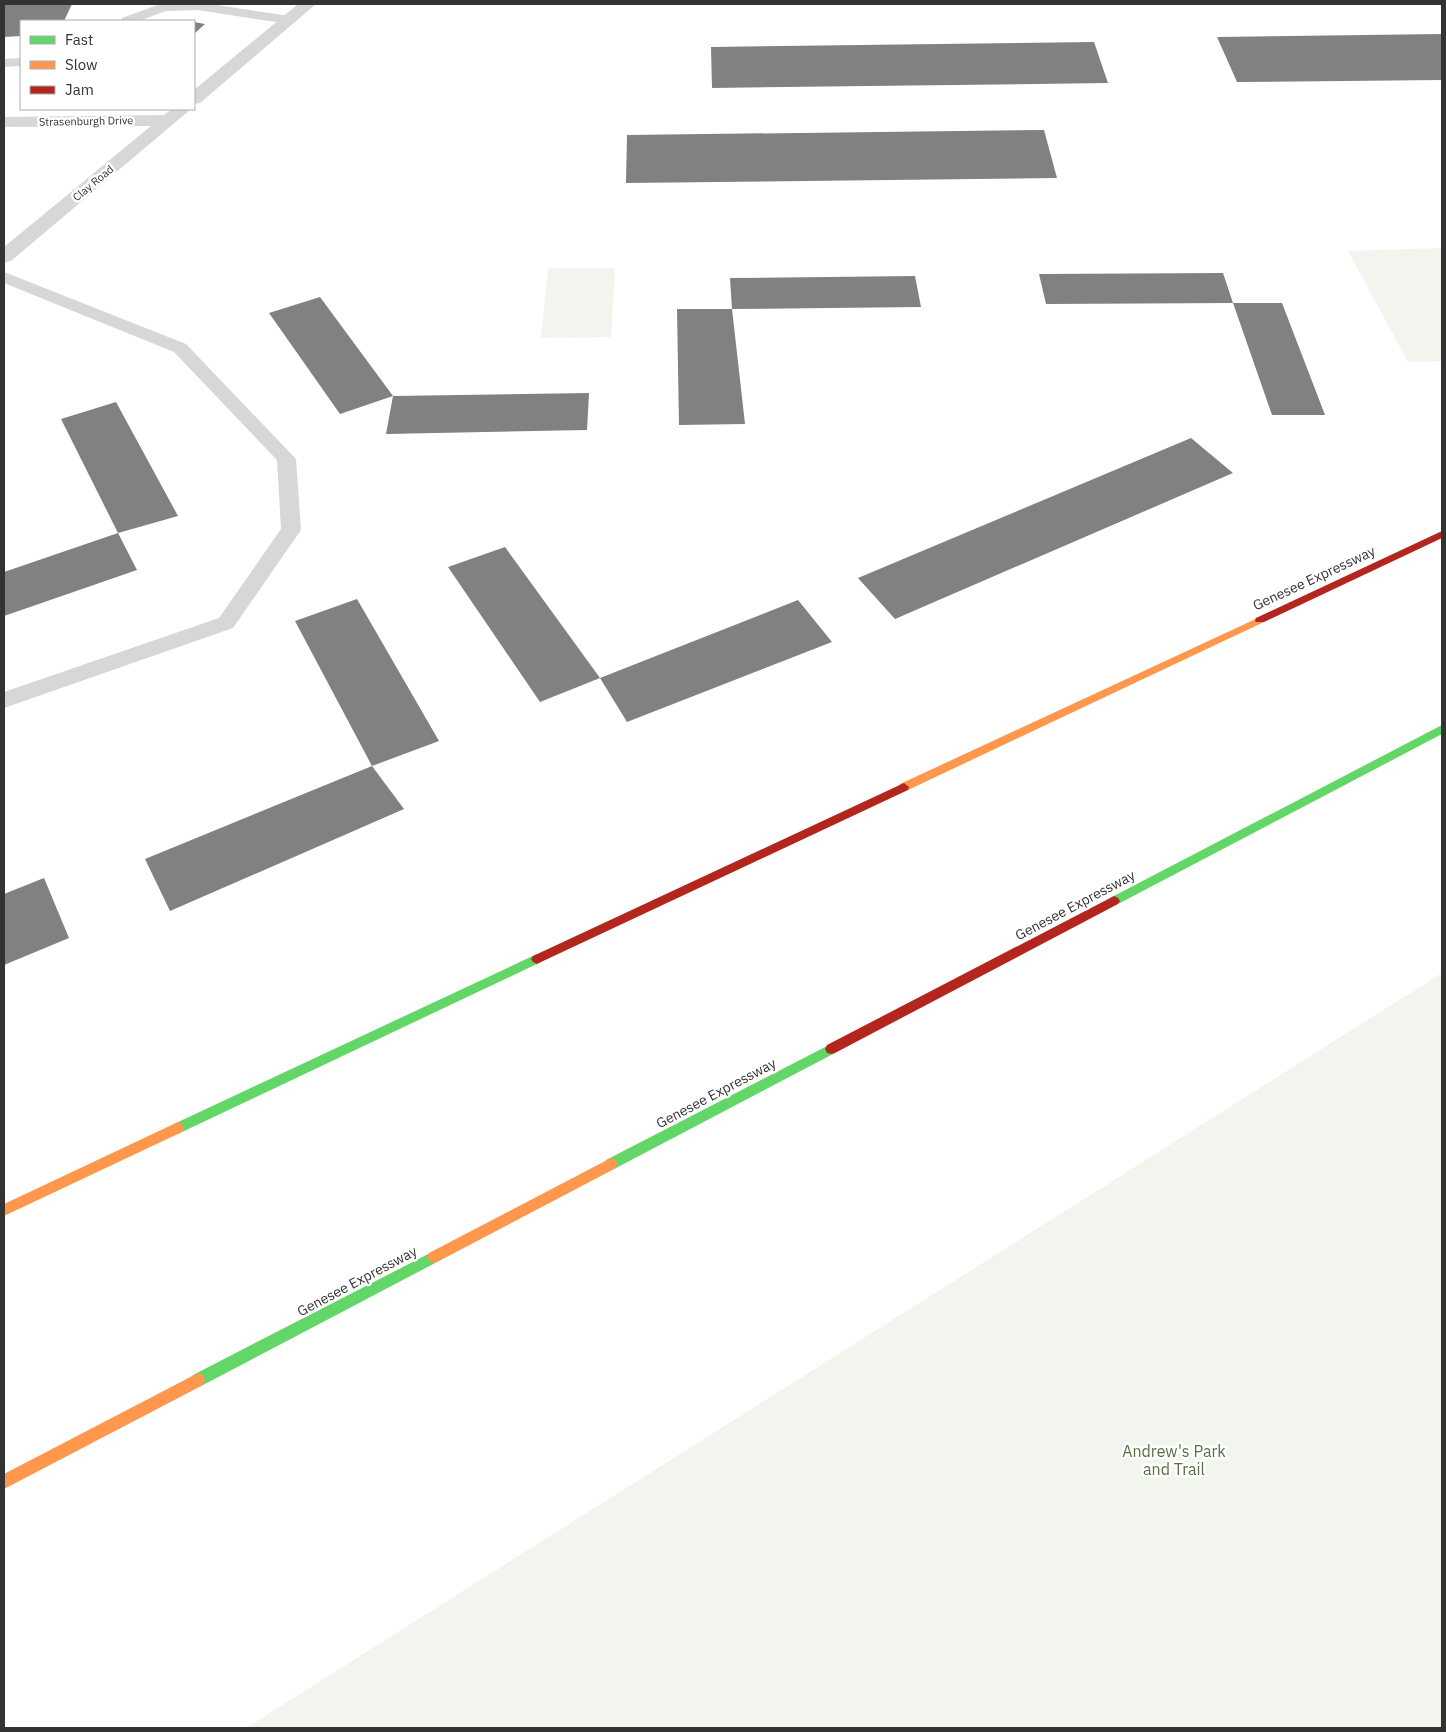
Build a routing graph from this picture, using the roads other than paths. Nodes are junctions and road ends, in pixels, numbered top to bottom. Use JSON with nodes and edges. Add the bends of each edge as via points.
{"nodes":[{"id":1,"x":308,"y":4,"type":"edge"},
{"id":2,"x":130,"y":20,"type":"edge"},
{"id":3,"x":289,"y":20,"type":"junction"},
{"id":4,"x":4,"y":62,"type":"edge"},
{"id":5,"x":20,"y":62,"type":"edge"},
{"id":6,"x":195,"y":98,"type":"edge"},
{"id":7,"x":175,"y":114,"type":"edge"},
{"id":8,"x":4,"y":122,"type":"edge"},
{"id":9,"x":4,"y":257,"type":"edge"},
{"id":10,"x":4,"y":277,"type":"edge"},
{"id":11,"x":1442,"y":534,"type":"edge"},
{"id":12,"x":4,"y":700,"type":"edge"},
{"id":13,"x":1442,"y":729,"type":"edge"},
{"id":14,"x":4,"y":1210,"type":"edge"},
{"id":15,"x":4,"y":1482,"type":"edge"}],
"edges":[{"from":1,"to":3,"type":"street"},
{"from":2,"to":3,"type":"lane","via":[[164,7],[196,6]]},
{"from":3,"to":6,"type":"street"},
{"from":4,"to":5,"type":"lane"},
{"from":7,"to":8,"type":"street","name":"Strasenburgh Drive"},
{"from":7,"to":9,"type":"street","name":"Clay Road"},
{"from":10,"to":12,"type":"lane","via":[[180,348],[286,460],[291,530],[226,622]]},
{"from":11,"to":14,"type":"highway","name":"Genesee Expressway"},
{"from":13,"to":15,"type":"highway","name":"Genesee Expressway"}]}
